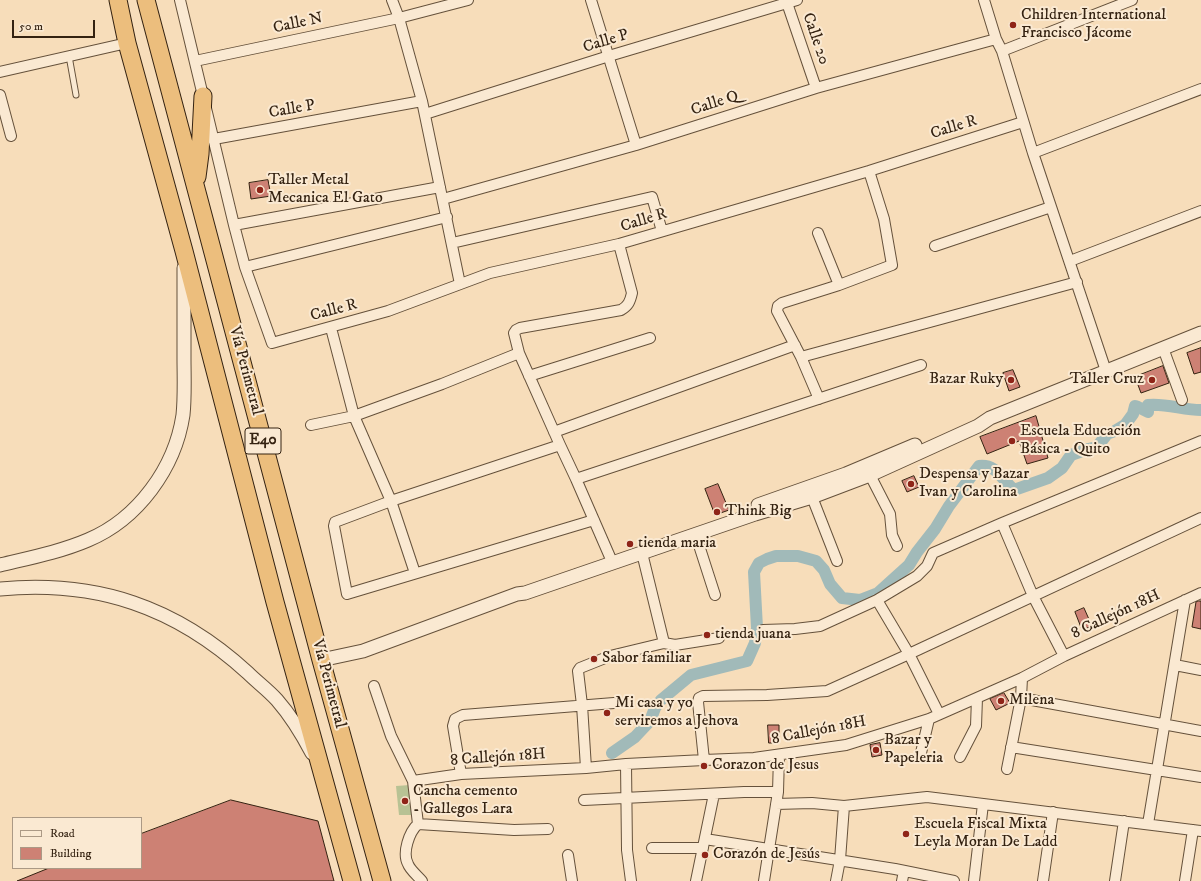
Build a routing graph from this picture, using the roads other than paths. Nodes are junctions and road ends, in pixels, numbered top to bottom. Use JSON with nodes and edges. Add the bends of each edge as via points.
{"nodes":[{"id":1,"x":118,"y":0,"type":"edge"},
{"id":2,"x":146,"y":0,"type":"edge"},
{"id":3,"x":180,"y":0,"type":"edge"},
{"id":4,"x":392,"y":0,"type":"edge"},
{"id":5,"x":468,"y":0,"type":"edge"},
{"id":6,"x":591,"y":0,"type":"edge"},
{"id":7,"x":984,"y":0,"type":"edge"},
{"id":8,"x":1132,"y":0,"type":"edge"},
{"id":9,"x":790,"y":1,"type":"edge"},
{"id":10,"x":399,"y":18,"type":"junction"},
{"id":11,"x":996,"y":39,"type":"junction"},
{"id":12,"x":127,"y":43,"type":"junction"},
{"id":13,"x":1002,"y":51,"type":"junction"},
{"id":14,"x":69,"y":56,"type":"junction"},
{"id":15,"x":609,"y":56,"type":"junction"},
{"id":16,"x":195,"y":60,"type":"junction"},
{"id":17,"x":0,"y":72,"type":"edge"},
{"id":18,"x":816,"y":88,"type":"junction"},
{"id":19,"x":1201,"y":89,"type":"edge"},
{"id":20,"x":0,"y":95,"type":"edge"},
{"id":21,"x":76,"y":95,"type":"dead end"},
{"id":22,"x":203,"y":96,"type":"junction"},
{"id":23,"x":422,"y":101,"type":"junction"},
{"id":24,"x":425,"y":114,"type":"junction"},
{"id":25,"x":1023,"y":122,"type":"junction"},
{"id":26,"x":12,"y":136,"type":"dead end"},
{"id":27,"x":214,"y":140,"type":"junction"},
{"id":28,"x":636,"y":145,"type":"junction"},
{"id":29,"x":1033,"y":153,"type":"junction"},
{"id":30,"x":869,"y":170,"type":"junction"},
{"id":31,"x":196,"y":185,"type":"junction"},
{"id":32,"x":440,"y":187,"type":"junction"},
{"id":33,"x":443,"y":199,"type":"junction"},
{"id":34,"x":1051,"y":207,"type":"junction"},
{"id":35,"x":1201,"y":211,"type":"edge"},
{"id":36,"x":447,"y":217,"type":"junction"},
{"id":37,"x":234,"y":225,"type":"junction"},
{"id":38,"x":662,"y":231,"type":"junction"},
{"id":39,"x":818,"y":234,"type":"dead end"},
{"id":40,"x":452,"y":243,"type":"junction"},
{"id":41,"x":620,"y":244,"type":"junction"},
{"id":42,"x":935,"y":246,"type":"dead end"},
{"id":43,"x":184,"y":251,"type":"junction"},
{"id":44,"x":1070,"y":261,"type":"junction"},
{"id":45,"x":246,"y":267,"type":"junction"},
{"id":46,"x":1077,"y":282,"type":"junction"},
{"id":47,"x":460,"y":284,"type":"junction"},
{"id":48,"x":839,"y":285,"type":"junction"},
{"id":49,"x":331,"y":328,"type":"junction"},
{"id":50,"x":1201,"y":333,"type":"edge"},
{"id":51,"x":650,"y":338,"type":"dead end"},
{"id":52,"x":795,"y":345,"type":"junction"},
{"id":53,"x":1163,"y":348,"type":"junction"},
{"id":54,"x":519,"y":353,"type":"junction"},
{"id":55,"x":801,"y":357,"type":"junction"},
{"id":56,"x":921,"y":365,"type":"dead end"},
{"id":57,"x":1106,"y":371,"type":"junction"},
{"id":58,"x":529,"y":376,"type":"junction"},
{"id":59,"x":819,"y":399,"type":"junction"},
{"id":60,"x":1182,"y":400,"type":"dead end"},
{"id":61,"x":354,"y":416,"type":"junction"},
{"id":62,"x":990,"y":418,"type":"junction"},
{"id":63,"x":311,"y":425,"type":"dead end"},
{"id":64,"x":554,"y":432,"type":"junction"},
{"id":65,"x":1201,"y":441,"type":"edge"},
{"id":66,"x":560,"y":445,"type":"junction"},
{"id":67,"x":870,"y":475,"type":"junction"},
{"id":68,"x":576,"y":479,"type":"junction"},
{"id":69,"x":812,"y":498,"type":"junction"},
{"id":70,"x":391,"y":502,"type":"junction"},
{"id":71,"x":754,"y":510,"type":"junction"},
{"id":72,"x":1201,"y":518,"type":"edge"},
{"id":73,"x":594,"y":520,"type":"junction"},
{"id":74,"x":1002,"y":523,"type":"junction"},
{"id":75,"x":696,"y":536,"type":"junction"},
{"id":76,"x":897,"y":546,"type":"dead end"},
{"id":77,"x":642,"y":554,"type":"junction"},
{"id":78,"x":610,"y":557,"type":"junction"},
{"id":79,"x":836,"y":561,"type":"dead end"},
{"id":80,"x":0,"y":565,"type":"edge"},
{"id":81,"x":415,"y":573,"type":"junction"},
{"id":82,"x":0,"y":589,"type":"edge"},
{"id":83,"x":517,"y":594,"type":"junction"},
{"id":84,"x":715,"y":595,"type":"dead end"},
{"id":85,"x":1033,"y":596,"type":"junction"},
{"id":86,"x":1200,"y":596,"type":"edge"},
{"id":87,"x":877,"y":600,"type":"junction"},
{"id":88,"x":1185,"y":600,"type":"junction"},
{"id":89,"x":763,"y":630,"type":"dead end"},
{"id":90,"x":719,"y":638,"type":"dead end"},
{"id":91,"x":664,"y":643,"type":"junction"},
{"id":92,"x":909,"y":654,"type":"junction"},
{"id":93,"x":1064,"y":656,"type":"junction"},
{"id":94,"x":321,"y":660,"type":"junction"},
{"id":95,"x":1175,"y":665,"type":"junction"},
{"id":96,"x":1201,"y":670,"type":"edge"},
{"id":97,"x":1022,"y":678,"type":"junction"},
{"id":98,"x":374,"y":686,"type":"dead end"},
{"id":99,"x":977,"y":698,"type":"junction"},
{"id":100,"x":1021,"y":698,"type":"junction"},
{"id":101,"x":614,"y":703,"type":"dead end"},
{"id":102,"x":582,"y":705,"type":"junction"},
{"id":103,"x":939,"y":714,"type":"junction"},
{"id":104,"x":928,"y":719,"type":"junction"},
{"id":105,"x":1165,"y":725,"type":"junction"},
{"id":106,"x":1201,"y":731,"type":"edge"},
{"id":107,"x":1011,"y":747,"type":"junction"},
{"id":108,"x":779,"y":756,"type":"junction"},
{"id":109,"x":920,"y":757,"type":"dead end"},
{"id":110,"x":960,"y":757,"type":"dead end"},
{"id":111,"x":704,"y":760,"type":"junction"},
{"id":112,"x":626,"y":764,"type":"junction"},
{"id":113,"x":586,"y":768,"type":"junction"},
{"id":114,"x":1007,"y":769,"type":"dead end"},
{"id":115,"x":1157,"y":770,"type":"junction"},
{"id":116,"x":461,"y":774,"type":"junction"},
{"id":117,"x":1201,"y":777,"type":"edge"},
{"id":118,"x":413,"y":781,"type":"junction"},
{"id":119,"x":327,"y":788,"type":"junction"},
{"id":120,"x":778,"y":792,"type":"junction"},
{"id":121,"x":714,"y":794,"type":"junction"},
{"id":122,"x":626,"y":797,"type":"junction"},
{"id":123,"x":584,"y":800,"type":"dead end"},
{"id":124,"x":776,"y":804,"type":"junction"},
{"id":125,"x":983,"y":804,"type":"junction"},
{"id":126,"x":844,"y":806,"type":"junction"},
{"id":127,"x":1053,"y":812,"type":"junction"},
{"id":128,"x":1124,"y":821,"type":"junction"},
{"id":129,"x":418,"y":824,"type":"junction"},
{"id":130,"x":1148,"y":824,"type":"junction"},
{"id":131,"x":548,"y":829,"type":"dead end"},
{"id":132,"x":1197,"y":830,"type":"edge"},
{"id":133,"x":704,"y":843,"type":"junction"},
{"id":134,"x":652,"y":848,"type":"dead end"},
{"id":135,"x":769,"y":849,"type":"junction"},
{"id":136,"x":568,"y":855,"type":"dead end"},
{"id":137,"x":840,"y":860,"type":"junction"},
{"id":138,"x":904,"y":871,"type":"junction"},
{"id":139,"x":352,"y":881,"type":"edge"},
{"id":140,"x":382,"y":881,"type":"edge"},
{"id":141,"x":422,"y":881,"type":"edge"},
{"id":142,"x":572,"y":881,"type":"edge"},
{"id":143,"x":631,"y":881,"type":"edge"},
{"id":144,"x":696,"y":881,"type":"edge"},
{"id":145,"x":764,"y":881,"type":"edge"},
{"id":146,"x":836,"y":881,"type":"edge"},
{"id":147,"x":902,"y":881,"type":"edge"},
{"id":148,"x":954,"y":881,"type":"edge"},
{"id":149,"x":974,"y":881,"type":"edge"},
{"id":150,"x":1043,"y":881,"type":"edge"},
{"id":151,"x":1115,"y":881,"type":"edge"},
{"id":152,"x":1186,"y":881,"type":"edge"}],
"edges":[{"from":1,"to":12,"type":"highway","name":"Vía Perimetral","number":"E40"},
{"from":2,"to":31,"type":"highway","name":"Vía Perimetral","number":"E40"},
{"from":3,"to":16,"type":"street"},
{"from":4,"to":10,"type":"street"},
{"from":5,"to":10,"type":"street","name":"Calle N"},
{"from":6,"to":15,"type":"street"},
{"from":7,"to":11,"type":"street"},
{"from":8,"to":13,"type":"street"},
{"from":9,"to":15,"type":"street","name":"Calle P"},
{"from":9,"to":18,"type":"street","name":"Calle 20"},
{"from":10,"to":16,"type":"street","name":"Calle N"},
{"from":10,"to":23,"type":"street"},
{"from":11,"to":13,"type":"street"},
{"from":11,"to":18,"type":"street","name":"Calle Q"},
{"from":12,"to":14,"type":"street"},
{"from":12,"to":43,"type":"highway","name":"Vía Perimetral","number":"E40"},
{"from":13,"to":25,"type":"street"},
{"from":14,"to":17,"type":"street"},
{"from":14,"to":21,"type":"lane"},
{"from":15,"to":24,"type":"street","name":"Calle P"},
{"from":15,"to":28,"type":"street"},
{"from":16,"to":22,"type":"street"},
{"from":18,"to":28,"type":"street","name":"Calle Q"},
{"from":19,"to":29,"type":"street"},
{"from":20,"to":26,"type":"street"},
{"from":22,"to":27,"type":"street"},
{"from":22,"to":31,"type":"highway"},
{"from":23,"to":24,"type":"street"},
{"from":23,"to":27,"type":"street","name":"Calle P"},
{"from":24,"to":32,"type":"street"},
{"from":25,"to":29,"type":"street"},
{"from":25,"to":30,"type":"street","name":"Calle R"},
{"from":27,"to":37,"type":"street"},
{"from":28,"to":33,"type":"street","name":"Calle Q"},
{"from":29,"to":34,"type":"street"},
{"from":30,"to":38,"type":"street","name":"Calle R"},
{"from":30,"to":48,"type":"street","via":[[884,218],[892,265]]},
{"from":31,"to":94,"type":"highway","name":"Vía Perimetral","number":"E40"},
{"from":32,"to":33,"type":"street"},
{"from":32,"to":37,"type":"street"},
{"from":33,"to":36,"type":"street"},
{"from":34,"to":42,"type":"street"},
{"from":34,"to":44,"type":"street"},
{"from":35,"to":44,"type":"street"},
{"from":36,"to":40,"type":"street"},
{"from":36,"to":45,"type":"street"},
{"from":37,"to":45,"type":"street"},
{"from":38,"to":40,"type":"street","via":[[652,197]]},
{"from":38,"to":41,"type":"street","name":"Calle R"},
{"from":39,"to":48,"type":"street"},
{"from":40,"to":47,"type":"street"},
{"from":41,"to":47,"type":"street","name":"Calle R","via":[[490,273]]},
{"from":41,"to":54,"type":"street","via":[[632,293],[627,306],[621,310],[520,328],[514,333]]},
{"from":43,"to":80,"type":"street","via":[[183,415],[170,459],[158,480],[128,515],[110,529],[67,548]]},
{"from":43,"to":119,"type":"highway","name":"Vía Perimetral","number":"E40","via":[[275,602]]},
{"from":44,"to":46,"type":"street"},
{"from":45,"to":49,"type":"street","name":"Calle R","via":[[272,343]]},
{"from":46,"to":55,"type":"street"},
{"from":46,"to":57,"type":"street"},
{"from":47,"to":49,"type":"street","name":"Calle R","via":[[388,311]]},
{"from":48,"to":52,"type":"street","via":[[778,306],[777,311]]},
{"from":49,"to":61,"type":"street"},
{"from":50,"to":53,"type":"street"},
{"from":51,"to":58,"type":"street"},
{"from":52,"to":55,"type":"street"},
{"from":52,"to":64,"type":"street"},
{"from":53,"to":57,"type":"street"},
{"from":53,"to":60,"type":"street"},
{"from":54,"to":58,"type":"street"},
{"from":54,"to":61,"type":"street"},
{"from":55,"to":59,"type":"street"},
{"from":56,"to":59,"type":"street"},
{"from":57,"to":62,"type":"street"},
{"from":58,"to":64,"type":"street"},
{"from":59,"to":68,"type":"street"},
{"from":61,"to":63,"type":"street"},
{"from":61,"to":70,"type":"street"},
{"from":62,"to":67,"type":"street","via":[[978,426]]},
{"from":62,"to":71,"type":"street","via":[[974,421]]},
{"from":64,"to":66,"type":"street"},
{"from":65,"to":74,"type":"street"},
{"from":66,"to":68,"type":"street"},
{"from":66,"to":70,"type":"street"},
{"from":67,"to":69,"type":"street"},
{"from":67,"to":76,"type":"street","via":[[890,514],[892,535]]},
{"from":68,"to":73,"type":"street"},
{"from":69,"to":71,"type":"street"},
{"from":69,"to":79,"type":"street"},
{"from":70,"to":81,"type":"street"},
{"from":70,"to":81,"type":"street","via":[[335,522],[334,530],[347,594]]},
{"from":71,"to":75,"type":"street"},
{"from":71,"to":78,"type":"street"},
{"from":72,"to":85,"type":"street"},
{"from":73,"to":78,"type":"street"},
{"from":73,"to":81,"type":"street"},
{"from":74,"to":85,"type":"street"},
{"from":74,"to":87,"type":"street","via":[[933,553],[927,566],[917,576]]},
{"from":75,"to":77,"type":"street"},
{"from":75,"to":84,"type":"street"},
{"from":77,"to":83,"type":"street"},
{"from":77,"to":91,"type":"street"},
{"from":78,"to":83,"type":"street","via":[[523,587]]},
{"from":82,"to":119,"type":"street","via":[[77,589],[132,602],[184,625],[230,657],[276,699],[297,726],[314,756]]},
{"from":83,"to":94,"type":"street","via":[[363,651]]},
{"from":85,"to":92,"type":"street"},
{"from":85,"to":93,"type":"street"},
{"from":86,"to":88,"type":"street","name":"8 Callejón 18H"},
{"from":87,"to":89,"type":"street","via":[[820,626]]},
{"from":87,"to":92,"type":"street"},
{"from":88,"to":93,"type":"street","name":"8 Callejón 18H"},
{"from":88,"to":95,"type":"street"},
{"from":90,"to":91,"type":"street","via":[[675,645]]},
{"from":91,"to":102,"type":"street","via":[[610,656],[580,668],[577,675]]},
{"from":92,"to":103,"type":"street"},
{"from":92,"to":111,"type":"street","via":[[827,691],[699,698]]},
{"from":93,"to":97,"type":"street","name":"8 Callejón 18H"},
{"from":94,"to":140,"type":"highway","name":"Vía Perimetral","number":"E40"},
{"from":95,"to":96,"type":"street"},
{"from":95,"to":105,"type":"street"},
{"from":97,"to":99,"type":"street","name":"8 Callejón 18H"},
{"from":97,"to":100,"type":"street"},
{"from":98,"to":118,"type":"street","via":[[391,736]]},
{"from":99,"to":103,"type":"street","name":"8 Callejón 18H"},
{"from":99,"to":110,"type":"street","via":[[976,726]]},
{"from":100,"to":105,"type":"street"},
{"from":100,"to":107,"type":"street"},
{"from":101,"to":102,"type":"street"},
{"from":102,"to":113,"type":"street"},
{"from":102,"to":116,"type":"street","via":[[463,716],[455,719],[453,726]]},
{"from":103,"to":104,"type":"street","name":"8 Callejón 18H"},
{"from":104,"to":108,"type":"street","name":"8 Callejón 18H","via":[[846,745]]},
{"from":104,"to":109,"type":"street"},
{"from":105,"to":106,"type":"street"},
{"from":105,"to":115,"type":"street"},
{"from":107,"to":114,"type":"street"},
{"from":107,"to":115,"type":"street"},
{"from":108,"to":111,"type":"street","name":"8 Callejón 18H"},
{"from":108,"to":120,"type":"street"},
{"from":111,"to":112,"type":"street","name":"8 Callejón 18H"},
{"from":112,"to":113,"type":"street","name":"8 Callejón 18H"},
{"from":112,"to":122,"type":"street"},
{"from":113,"to":116,"type":"street","name":"8 Callejón 18H"},
{"from":115,"to":117,"type":"street"},
{"from":115,"to":130,"type":"street"},
{"from":116,"to":118,"type":"street","name":"8 Callejón 18H"},
{"from":118,"to":129,"type":"street"},
{"from":119,"to":139,"type":"highway","name":"Vía Perimetral","number":"E40"},
{"from":120,"to":121,"type":"street"},
{"from":120,"to":124,"type":"street"},
{"from":121,"to":122,"type":"street"},
{"from":121,"to":133,"type":"street"},
{"from":122,"to":123,"type":"street"},
{"from":122,"to":143,"type":"street","via":[[627,850]]},
{"from":124,"to":126,"type":"street","via":[[812,803]]},
{"from":124,"to":135,"type":"street"},
{"from":125,"to":126,"type":"street","via":[[927,797]]},
{"from":125,"to":127,"type":"street"},
{"from":125,"to":149,"type":"street"},
{"from":126,"to":137,"type":"street"},
{"from":127,"to":128,"type":"street"},
{"from":127,"to":150,"type":"street"},
{"from":128,"to":130,"type":"street"},
{"from":128,"to":151,"type":"street"},
{"from":129,"to":131,"type":"street","via":[[514,830]]},
{"from":129,"to":141,"type":"street","via":[[409,836],[406,857],[408,865]]},
{"from":130,"to":132,"type":"street"},
{"from":132,"to":152,"type":"street"},
{"from":133,"to":134,"type":"street"},
{"from":133,"to":135,"type":"street"},
{"from":133,"to":144,"type":"street"},
{"from":135,"to":137,"type":"street"},
{"from":135,"to":145,"type":"street"},
{"from":136,"to":142,"type":"street"},
{"from":137,"to":138,"type":"street"},
{"from":137,"to":146,"type":"street"},
{"from":138,"to":147,"type":"street"},
{"from":138,"to":148,"type":"street"}]}
